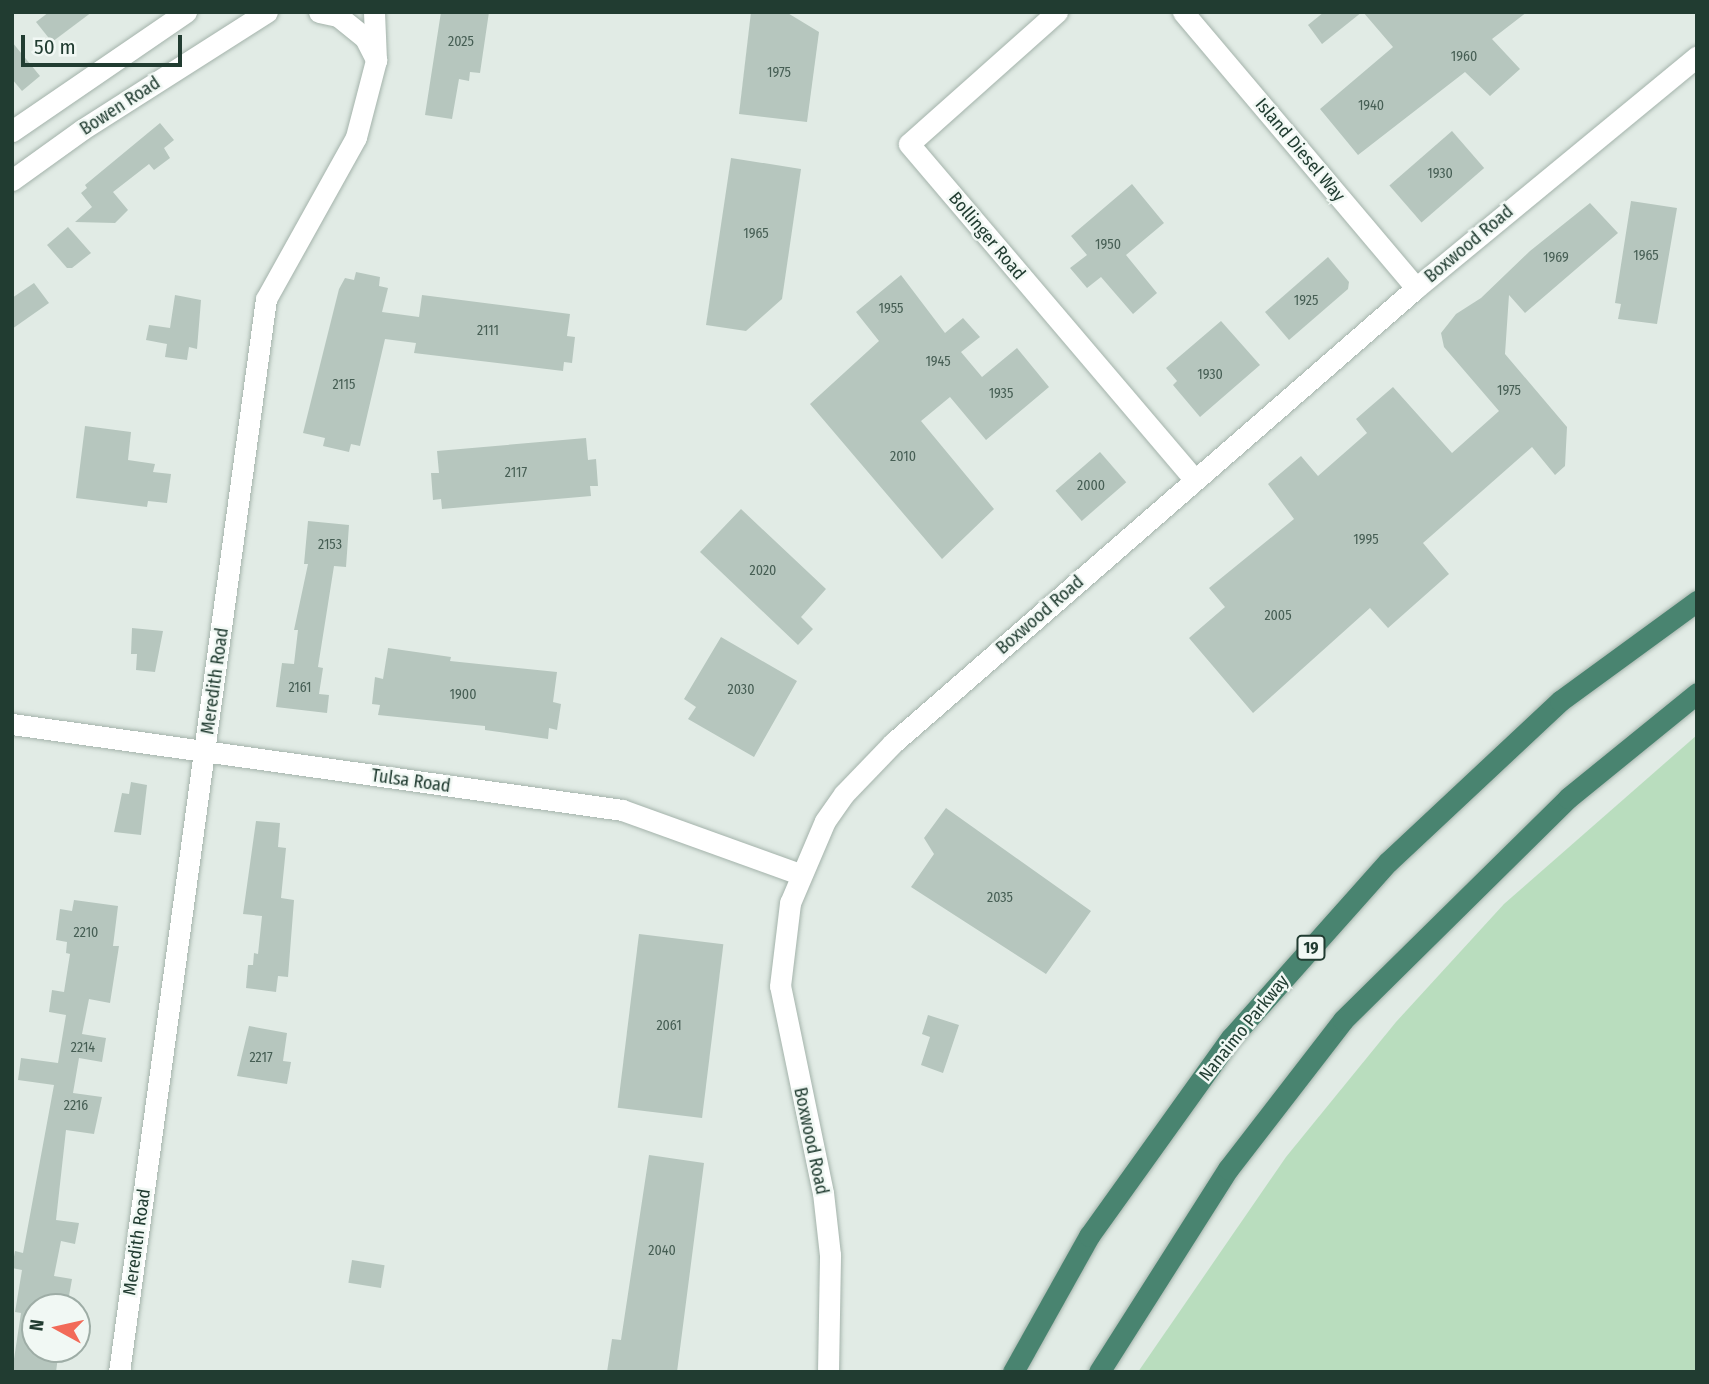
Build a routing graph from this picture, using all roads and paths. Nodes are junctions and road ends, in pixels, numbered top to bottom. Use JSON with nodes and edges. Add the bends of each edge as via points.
{"nodes":[{"id":1,"x":186,"y":12,"type":"edge"},
{"id":2,"x":280,"y":12,"type":"edge"},
{"id":3,"x":319,"y":12,"type":"edge"},
{"id":4,"x":374,"y":12,"type":"edge"},
{"id":5,"x":1057,"y":12,"type":"edge"},
{"id":6,"x":1183,"y":12,"type":"edge"},
{"id":7,"x":258,"y":18,"type":"edge"},
{"id":8,"x":1697,"y":56,"type":"edge"},
{"id":9,"x":376,"y":60,"type":"junction"},
{"id":10,"x":12,"y":131,"type":"edge"},
{"id":11,"x":12,"y":180,"type":"edge"},
{"id":12,"x":1416,"y":288,"type":"junction"},
{"id":13,"x":1194,"y":479,"type":"junction"},
{"id":14,"x":1697,"y":600,"type":"edge"},
{"id":15,"x":1697,"y":693,"type":"edge"},
{"id":16,"x":12,"y":724,"type":"edge"},
{"id":17,"x":205,"y":752,"type":"junction"},
{"id":18,"x":800,"y":874,"type":"junction"},
{"id":19,"x":119,"y":1372,"type":"edge"},
{"id":20,"x":828,"y":1372,"type":"edge"},
{"id":21,"x":1013,"y":1372,"type":"edge"},
{"id":22,"x":1099,"y":1372,"type":"edge"}],
"edges":[{"from":1,"to":10,"type":"street"},
{"from":2,"to":7,"type":"street","name":"Bowen Road"},
{"from":3,"to":9,"type":"street","via":[[338,16],[365,38]]},
{"from":4,"to":9,"type":"street","name":"Meredith Road"},
{"from":5,"to":13,"type":"street","name":"Bollinger Road","via":[[909,144]]},
{"from":6,"to":12,"type":"street","name":"Island Diesel Way"},
{"from":7,"to":11,"type":"street","name":"Bowen Road","via":[[83,129]]},
{"from":8,"to":12,"type":"street","name":"Boxwood Road"},
{"from":9,"to":17,"type":"street","name":"Meredith Road","via":[[356,137],[266,299]]},
{"from":12,"to":13,"type":"street","name":"Boxwood Road"},
{"from":13,"to":18,"type":"street","name":"Boxwood Road","via":[[866,769],[825,821]]},
{"from":14,"to":21,"type":"highway","name":"Nanaimo Parkway","number":"19","via":[[1560,701],[1388,862],[1231,1038],[1089,1236]]},
{"from":15,"to":22,"type":"highway","via":[[1568,798],[1343,1020],[1228,1169]]},
{"from":16,"to":17,"type":"street","name":"Tulsa Road"},
{"from":17,"to":18,"type":"street","name":"Tulsa Road","via":[[622,810]]},
{"from":17,"to":19,"type":"street","name":"Meredith Road"},
{"from":18,"to":20,"type":"street","name":"Boxwood Road","via":[[783,934],[780,986],[826,1217],[830,1255]]}]}
